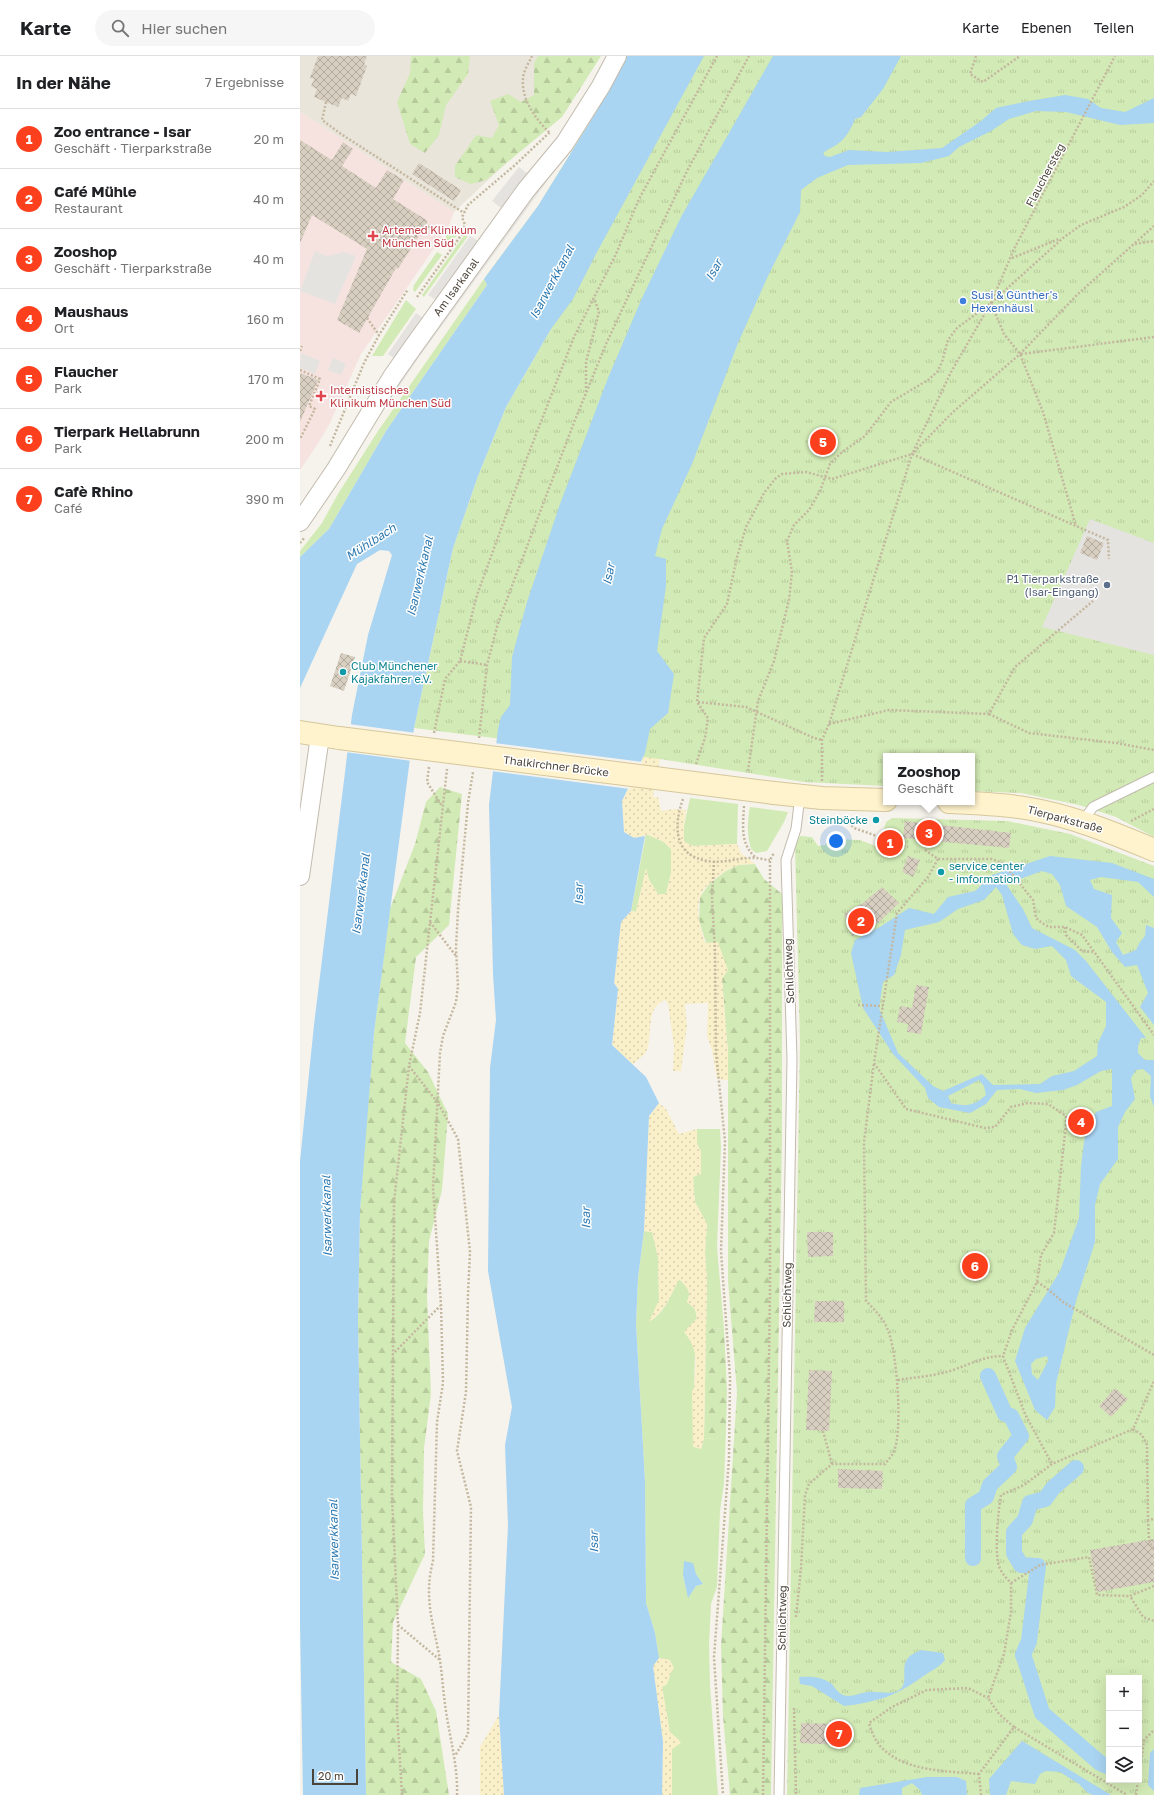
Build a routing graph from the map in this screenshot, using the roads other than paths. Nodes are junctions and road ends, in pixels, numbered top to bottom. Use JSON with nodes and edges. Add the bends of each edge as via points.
{"nodes":[{"id":1,"x":617,"y":56,"type":"edge"},
{"id":2,"x":300,"y":522,"type":"edge"},
{"id":3,"x":320,"y":735,"type":"edge"},
{"id":4,"x":1154,"y":777,"type":"edge"},
{"id":5,"x":800,"y":796,"type":"junction"},
{"id":6,"x":883,"y":800,"type":"edge"},
{"id":7,"x":975,"y":803,"type":"edge"},
{"id":8,"x":1082,"y":823,"type":"junction"},
{"id":9,"x":1154,"y":850,"type":"edge"},
{"id":10,"x":300,"y":876,"type":"edge"},
{"id":11,"x":779,"y":1795,"type":"edge"}],
"edges":[{"from":1,"to":2,"type":"street","name":"Am Isarkanal","via":[[565,143],[526,190],[408,353]]},
{"from":3,"to":5,"type":"street","name":"Thalkirchner Brücke","bridge":true},
{"from":3,"to":10,"type":"street"},
{"from":4,"to":8,"type":"lane","via":[[1093,807]]},
{"from":5,"to":6,"type":"street"},
{"from":5,"to":11,"type":"lane","name":"Schlichtweg","via":[[796,829],[786,860],[792,1059]]},
{"from":7,"to":8,"type":"street","name":"Tierparkstraße","via":[[1026,808]]},
{"from":8,"to":9,"type":"street","name":"Tierparkstraße"}]}
